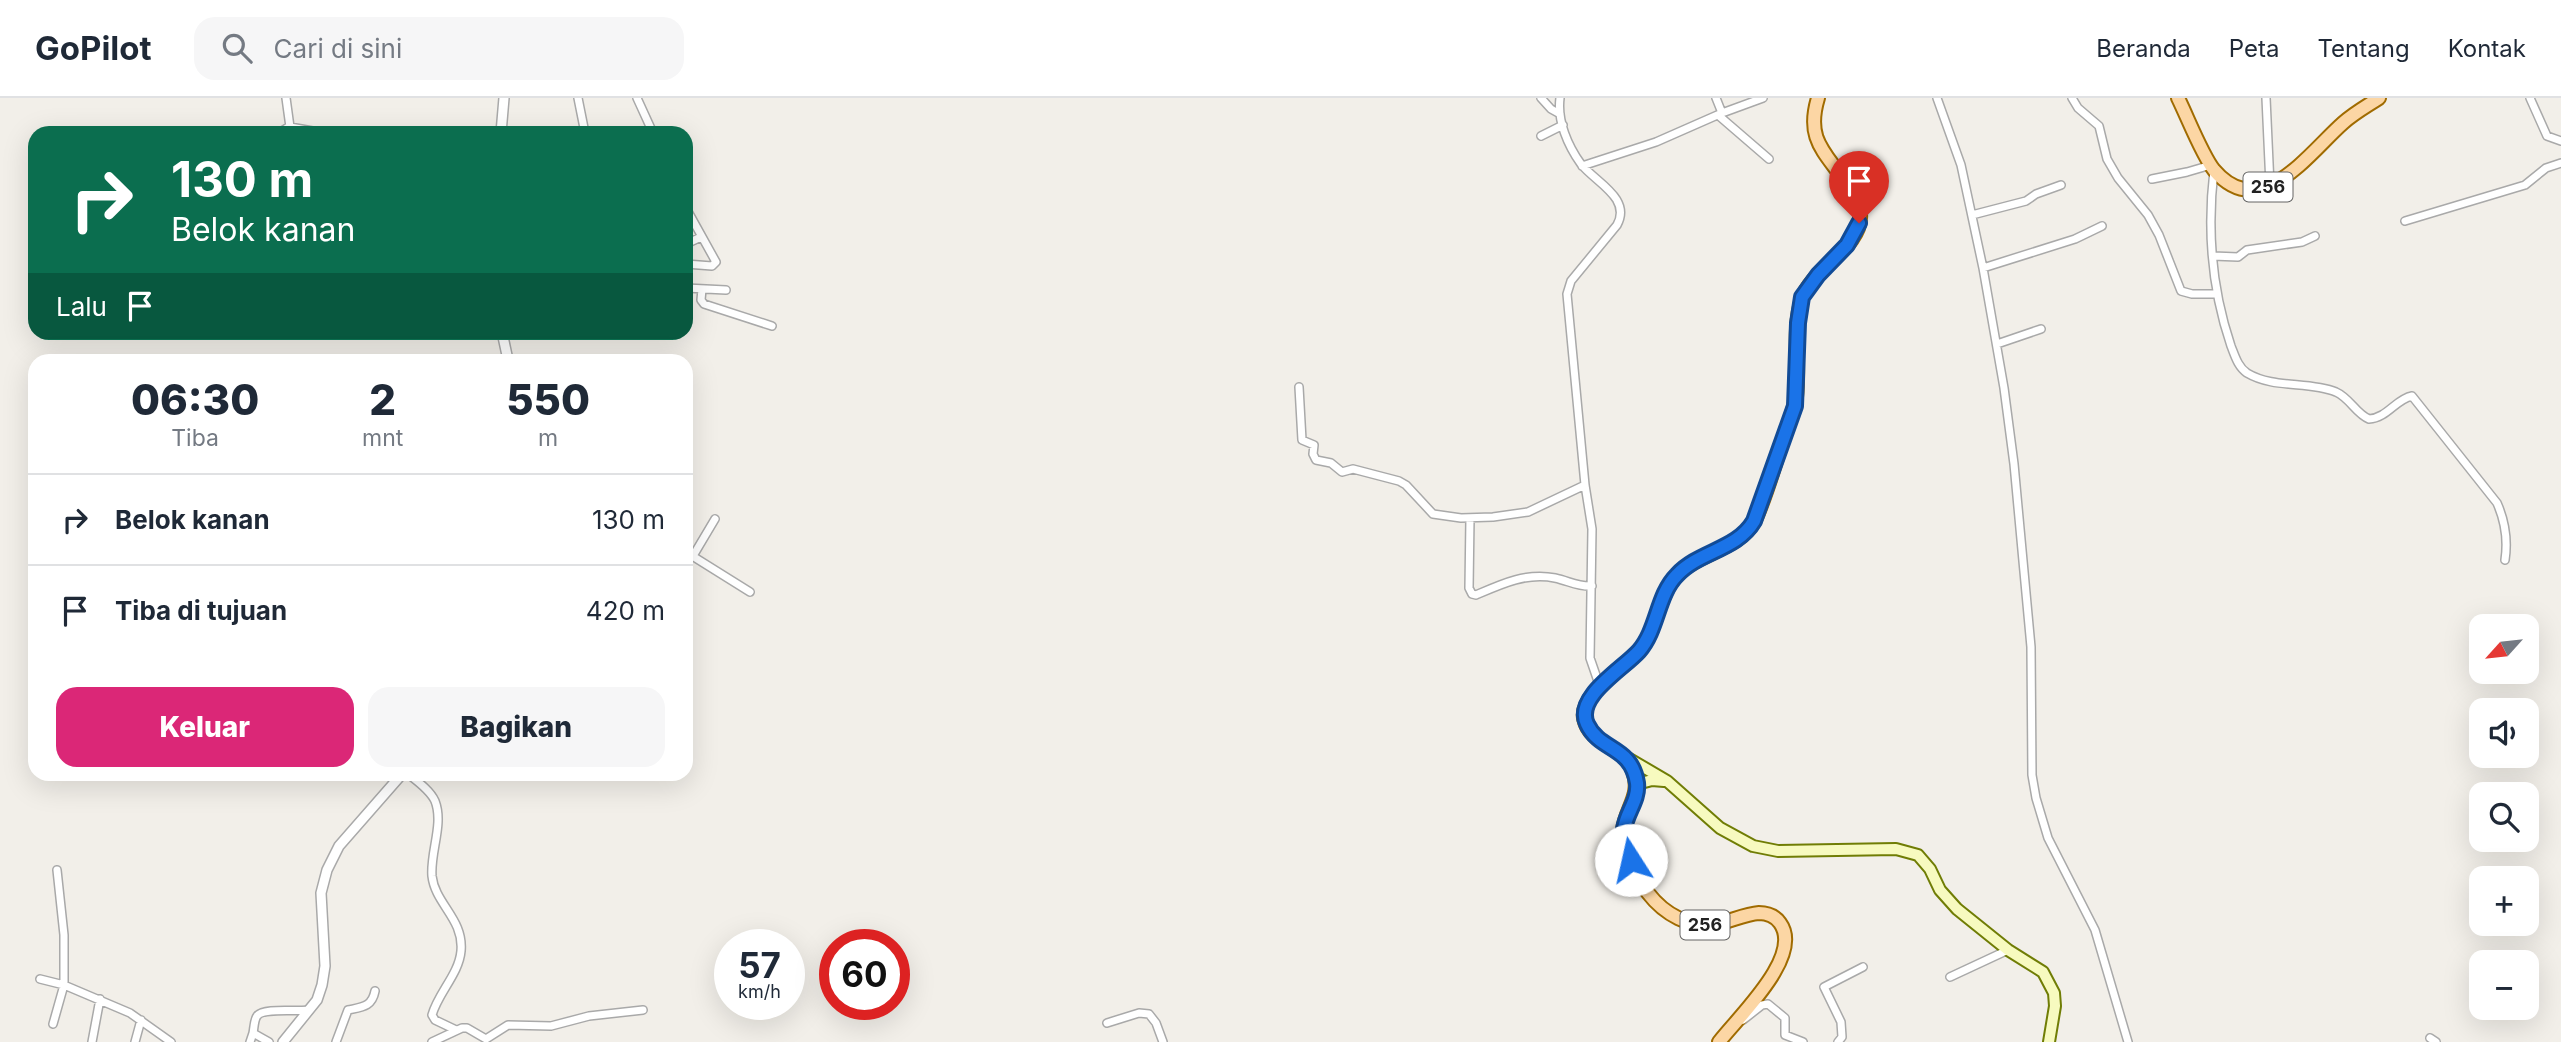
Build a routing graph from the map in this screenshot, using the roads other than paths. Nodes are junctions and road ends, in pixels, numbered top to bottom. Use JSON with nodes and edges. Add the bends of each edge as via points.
{"nodes":[{"id":1,"x":286,"y":98,"type":"edge"},
{"id":2,"x":504,"y":98,"type":"edge"},
{"id":3,"x":578,"y":98,"type":"edge"},
{"id":4,"x":637,"y":98,"type":"edge"},
{"id":5,"x":1541,"y":98,"type":"edge"},
{"id":6,"x":1560,"y":98,"type":"edge"},
{"id":7,"x":1716,"y":98,"type":"edge"},
{"id":8,"x":1763,"y":98,"type":"edge"},
{"id":9,"x":1818,"y":98,"type":"edge"},
{"id":10,"x":1937,"y":98,"type":"edge"},
{"id":11,"x":2071,"y":98,"type":"edge"},
{"id":12,"x":2178,"y":98,"type":"edge"},
{"id":13,"x":2266,"y":98,"type":"edge"},
{"id":14,"x":2379,"y":98,"type":"edge"},
{"id":15,"x":2530,"y":98,"type":"edge"},
{"id":16,"x":1560,"y":114,"type":"junction"},
{"id":17,"x":1720,"y":114,"type":"junction"},
{"id":18,"x":1563,"y":125,"type":"junction"},
{"id":19,"x":289,"y":126,"type":"edge"},
{"id":20,"x":502,"y":126,"type":"edge"},
{"id":21,"x":584,"y":126,"type":"edge"},
{"id":22,"x":650,"y":126,"type":"edge"},
{"id":23,"x":1541,"y":136,"type":"dead end"},
{"id":24,"x":2561,"y":141,"type":"edge"},
{"id":25,"x":1769,"y":159,"type":"dead end"},
{"id":26,"x":2561,"y":163,"type":"edge"},
{"id":27,"x":1582,"y":166,"type":"junction"},
{"id":28,"x":2213,"y":167,"type":"junction"},
{"id":29,"x":2152,"y":179,"type":"dead end"},
{"id":30,"x":2061,"y":185,"type":"dead end"},
{"id":31,"x":2270,"y":186,"type":"junction"},
{"id":32,"x":1972,"y":215,"type":"junction"},
{"id":33,"x":2405,"y":221,"type":"dead end"},
{"id":34,"x":693,"y":222,"type":"edge"},
{"id":35,"x":2102,"y":226,"type":"dead end"},
{"id":36,"x":2315,"y":236,"type":"dead end"},
{"id":37,"x":701,"y":237,"type":"junction"},
{"id":38,"x":693,"y":241,"type":"edge"},
{"id":39,"x":2213,"y":256,"type":"junction"},
{"id":40,"x":693,"y":265,"type":"edge"},
{"id":41,"x":1983,"y":268,"type":"junction"},
{"id":42,"x":693,"y":288,"type":"edge"},
{"id":43,"x":702,"y":289,"type":"junction"},
{"id":44,"x":726,"y":290,"type":"dead end"},
{"id":45,"x":2217,"y":294,"type":"junction"},
{"id":46,"x":772,"y":326,"type":"dead end"},
{"id":47,"x":2041,"y":329,"type":"dead end"},
{"id":48,"x":1997,"y":344,"type":"junction"},
{"id":49,"x":1299,"y":387,"type":"dead end"},
{"id":50,"x":1585,"y":485,"type":"junction"},
{"id":51,"x":1466,"y":518,"type":"junction"},
{"id":52,"x":715,"y":519,"type":"dead end"},
{"id":53,"x":693,"y":549,"type":"edge"},
{"id":54,"x":693,"y":556,"type":"edge"},
{"id":55,"x":2505,"y":560,"type":"dead end"},
{"id":56,"x":1592,"y":586,"type":"junction"},
{"id":57,"x":750,"y":592,"type":"dead end"},
{"id":58,"x":1600,"y":687,"type":"junction"},
{"id":59,"x":1626,"y":757,"type":"junction"},
{"id":60,"x":395,"y":781,"type":"edge"},
{"id":61,"x":416,"y":781,"type":"edge"},
{"id":62,"x":1667,"y":781,"type":"junction"},
{"id":63,"x":1637,"y":784,"type":"junction"},
{"id":64,"x":57,"y":870,"type":"dead end"},
{"id":65,"x":2008,"y":950,"type":"junction"},
{"id":66,"x":1863,"y":967,"type":"dead end"},
{"id":67,"x":1950,"y":977,"type":"dead end"},
{"id":68,"x":40,"y":979,"type":"dead end"},
{"id":69,"x":64,"y":985,"type":"junction"},
{"id":70,"x":375,"y":991,"type":"dead end"},
{"id":71,"x":100,"y":999,"type":"junction"},
{"id":72,"x":309,"y":1010,"type":"junction"},
{"id":73,"x":643,"y":1010,"type":"dead end"},
{"id":74,"x":141,"y":1020,"type":"junction"},
{"id":75,"x":1107,"y":1023,"type":"dead end"},
{"id":76,"x":53,"y":1024,"type":"dead end"},
{"id":77,"x":1728,"y":1029,"type":"junction"},
{"id":78,"x":456,"y":1030,"type":"junction"},
{"id":79,"x":253,"y":1033,"type":"junction"},
{"id":80,"x":92,"y":1042,"type":"edge"},
{"id":81,"x":135,"y":1042,"type":"edge"},
{"id":82,"x":171,"y":1042,"type":"edge"},
{"id":83,"x":250,"y":1042,"type":"edge"},
{"id":84,"x":269,"y":1042,"type":"edge"},
{"id":85,"x":283,"y":1042,"type":"edge"},
{"id":86,"x":336,"y":1042,"type":"edge"},
{"id":87,"x":432,"y":1042,"type":"edge"},
{"id":88,"x":1163,"y":1042,"type":"edge"},
{"id":89,"x":1719,"y":1042,"type":"edge"},
{"id":90,"x":1802,"y":1042,"type":"edge"},
{"id":91,"x":1838,"y":1042,"type":"edge"},
{"id":92,"x":2049,"y":1042,"type":"edge"},
{"id":93,"x":2128,"y":1042,"type":"edge"}],
"edges":[{"from":1,"to":19,"type":"street"},
{"from":2,"to":20,"type":"street"},
{"from":3,"to":21,"type":"street"},
{"from":4,"to":22,"type":"street"},
{"from":5,"to":16,"type":"street"},
{"from":6,"to":16,"type":"street"},
{"from":7,"to":17,"type":"street"},
{"from":8,"to":17,"type":"street"},
{"from":9,"to":58,"type":"main road","via":[[1814,137],[1851,191],[1860,215],[1847,245],[1802,297],[1795,406],[1765,496],[1749,531],[1677,574],[1640,650]]},
{"from":10,"to":32,"type":"street","via":[[1961,164]]},
{"from":11,"to":45,"type":"street","via":[[2099,126],[2107,159],[2148,215],[2181,291]]},
{"from":12,"to":28,"type":"main road","number":"256"},
{"from":13,"to":31,"type":"street"},
{"from":14,"to":31,"type":"main road","number":"256"},
{"from":15,"to":24,"type":"street","via":[[2547,136]]},
{"from":16,"to":18,"type":"street"},
{"from":17,"to":25,"type":"street"},
{"from":17,"to":27,"type":"street","via":[[1656,142]]},
{"from":18,"to":23,"type":"street"},
{"from":18,"to":27,"type":"street"},
{"from":26,"to":33,"type":"street","via":[[2546,168],[2525,185]]},
{"from":27,"to":50,"type":"street","via":[[1613,194],[1621,216],[1571,281],[1567,294]]},
{"from":28,"to":29,"type":"street"},
{"from":28,"to":31,"type":"main road","number":"256","via":[[2239,189]]},
{"from":28,"to":39,"type":"street"},
{"from":30,"to":32,"type":"street","via":[[2026,201]]},
{"from":32,"to":41,"type":"street"},
{"from":34,"to":37,"type":"street"},
{"from":35,"to":41,"type":"street"},
{"from":36,"to":39,"type":"street","via":[[2247,250],[2238,257]]},
{"from":37,"to":38,"type":"street"},
{"from":37,"to":40,"type":"street","via":[[716,263]]},
{"from":39,"to":45,"type":"street"},
{"from":41,"to":48,"type":"street"},
{"from":42,"to":43,"type":"street"},
{"from":43,"to":44,"type":"street"},
{"from":43,"to":46,"type":"street","via":[[704,304]]},
{"from":45,"to":55,"type":"street","via":[[2238,363],[2250,375],[2335,392],[2369,419],[2385,414],[2408,396],[2414,397],[2497,503],[2504,523]]},
{"from":47,"to":48,"type":"street"},
{"from":48,"to":93,"type":"street","via":[[2014,464],[2031,648],[2036,799],[2048,838],[2095,930]]},
{"from":49,"to":51,"type":"street","via":[[1301,440],[1314,445],[1317,460],[1342,472],[1353,469],[1399,481],[1433,514]]},
{"from":50,"to":51,"type":"street","via":[[1528,512]]},
{"from":50,"to":56,"type":"street","via":[[1592,529]]},
{"from":51,"to":56,"type":"street","via":[[1472,594],[1523,578],[1548,577]]},
{"from":52,"to":53,"type":"street"},
{"from":54,"to":57,"type":"street"},
{"from":56,"to":58,"type":"street","via":[[1590,658]]},
{"from":58,"to":59,"type":"main road","via":[[1586,703],[1584,718],[1591,732]]},
{"from":59,"to":62,"type":"main road"},
{"from":59,"to":63,"type":"main road"},
{"from":60,"to":72,"type":"street","via":[[339,846],[327,870],[321,893],[324,976]]},
{"from":61,"to":78,"type":"street","via":[[431,795],[437,810],[432,877],[458,929],[461,948],[432,1015]]},
{"from":62,"to":63,"type":"main road"},
{"from":62,"to":65,"type":"main road","via":[[1720,828],[1753,846],[1778,851],[1896,849],[1918,855],[1947,898]]},
{"from":63,"to":77,"type":"main road","number":"256","via":[[1624,837],[1644,887],[1660,906],[1681,920],[1700,925],[1770,914],[1784,931],[1780,962]]},
{"from":64,"to":69,"type":"street"},
{"from":65,"to":67,"type":"street"},
{"from":65,"to":92,"type":"main road","via":[[2043,972],[2049,981],[2055,1006]]},
{"from":66,"to":91,"type":"street","via":[[1824,987],[1841,1022]]},
{"from":68,"to":69,"type":"street"},
{"from":69,"to":71,"type":"street"},
{"from":69,"to":76,"type":"street"},
{"from":70,"to":86,"type":"street","via":[[370,1004],[346,1012]]},
{"from":71,"to":74,"type":"street"},
{"from":71,"to":80,"type":"street"},
{"from":72,"to":79,"type":"street","via":[[259,1014]]},
{"from":72,"to":85,"type":"street"},
{"from":73,"to":78,"type":"street","via":[[551,1026],[508,1025],[486,1039],[467,1028]]},
{"from":74,"to":81,"type":"street"},
{"from":74,"to":82,"type":"street"},
{"from":75,"to":88,"type":"street","via":[[1149,1014]]},
{"from":77,"to":89,"type":"main road","number":"256"},
{"from":77,"to":90,"type":"street","via":[[1768,1004],[1786,1019],[1785,1035]]},
{"from":78,"to":87,"type":"street"},
{"from":79,"to":83,"type":"street"},
{"from":79,"to":84,"type":"street"}]}
